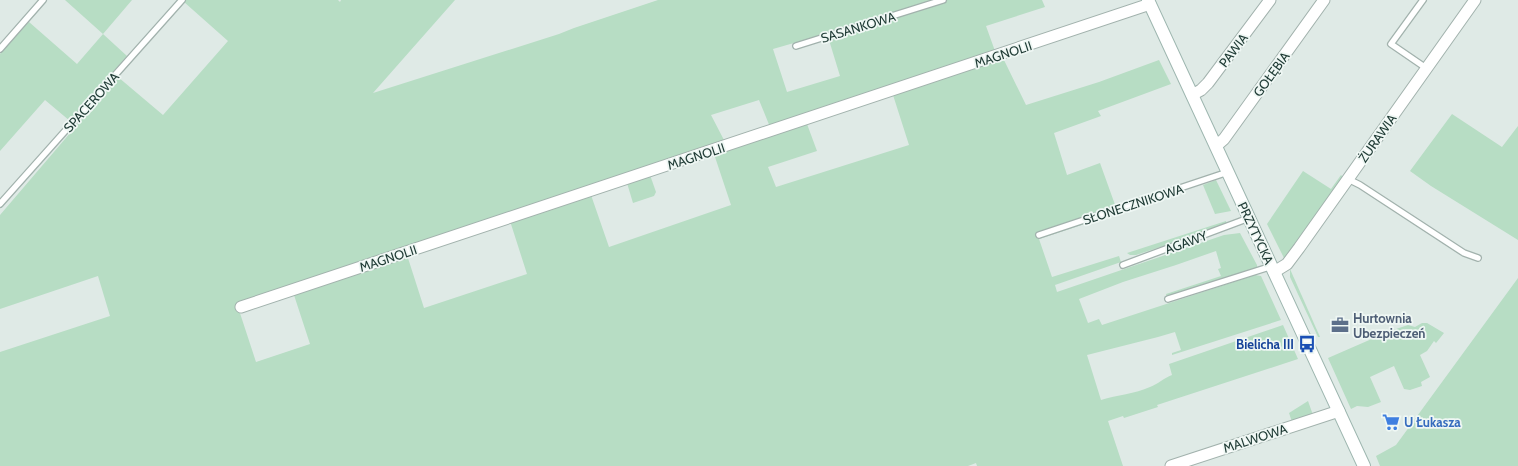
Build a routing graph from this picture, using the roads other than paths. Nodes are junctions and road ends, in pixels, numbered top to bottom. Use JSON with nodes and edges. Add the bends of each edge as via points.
{"nodes":[{"id":1,"x":43,"y":0,"type":"edge"},
{"id":2,"x":182,"y":0,"type":"edge"},
{"id":3,"x":943,"y":0,"type":"edge"},
{"id":4,"x":1270,"y":0,"type":"edge"},
{"id":5,"x":1324,"y":0,"type":"edge"},
{"id":6,"x":1423,"y":0,"type":"edge"},
{"id":7,"x":1475,"y":0,"type":"edge"},
{"id":8,"x":1149,"y":2,"type":"edge"},
{"id":9,"x":796,"y":46,"type":"dead end"},
{"id":10,"x":0,"y":49,"type":"edge"},
{"id":11,"x":1426,"y":68,"type":"junction"},
{"id":12,"x":1192,"y":95,"type":"junction"},
{"id":13,"x":1216,"y":146,"type":"junction"},
{"id":14,"x":1228,"y":172,"type":"junction"},
{"id":15,"x":1348,"y":179,"type":"junction"},
{"id":16,"x":0,"y":204,"type":"edge"},
{"id":17,"x":1249,"y":218,"type":"junction"},
{"id":18,"x":1039,"y":235,"type":"dead end"},
{"id":19,"x":1478,"y":258,"type":"dead end"},
{"id":20,"x":1123,"y":265,"type":"dead end"},
{"id":21,"x":1273,"y":269,"type":"junction"},
{"id":22,"x":1168,"y":299,"type":"dead end"},
{"id":23,"x":241,"y":307,"type":"dead end"},
{"id":24,"x":1339,"y":411,"type":"junction"},
{"id":25,"x":1171,"y":466,"type":"edge"},
{"id":26,"x":1364,"y":466,"type":"edge"}],
"edges":[{"from":1,"to":10,"type":"lane"},
{"from":2,"to":16,"type":"lane","name":"SPACEROWA"},
{"from":3,"to":9,"type":"lane","name":"SASANKOWA"},
{"from":4,"to":12,"type":"street","name":"PAWIA","via":[[1208,83]]},
{"from":5,"to":13,"type":"street","name":"GOŁĘBIA","via":[[1224,139]]},
{"from":6,"to":11,"type":"lane","via":[[1391,44]]},
{"from":7,"to":11,"type":"street","name":"ŻURAWIA"},
{"from":8,"to":12,"type":"main road","name":"PRZYTYCKA"},
{"from":8,"to":23,"type":"street","name":"MAGNOLII"},
{"from":11,"to":15,"type":"street","name":"ŻURAWIA"},
{"from":12,"to":13,"type":"main road","name":"PRZYTYCKA"},
{"from":13,"to":14,"type":"main road","name":"PRZYTYCKA"},
{"from":14,"to":17,"type":"main road","name":"PRZYTYCKA"},
{"from":14,"to":18,"type":"lane","name":"SŁONECZNIKOWA"},
{"from":15,"to":19,"type":"lane","via":[[1464,253]]},
{"from":15,"to":21,"type":"street","name":"ŻURAWIA","via":[[1287,264]]},
{"from":17,"to":20,"type":"lane","name":"AGAWY"},
{"from":17,"to":21,"type":"main road","name":"PRZYTYCKA"},
{"from":21,"to":22,"type":"lane"},
{"from":21,"to":24,"type":"main road","name":"PRZYTYCKA"},
{"from":24,"to":25,"type":"street","name":"MALWOWA"},
{"from":24,"to":26,"type":"main road","name":"PRZYTYCKA"}]}
